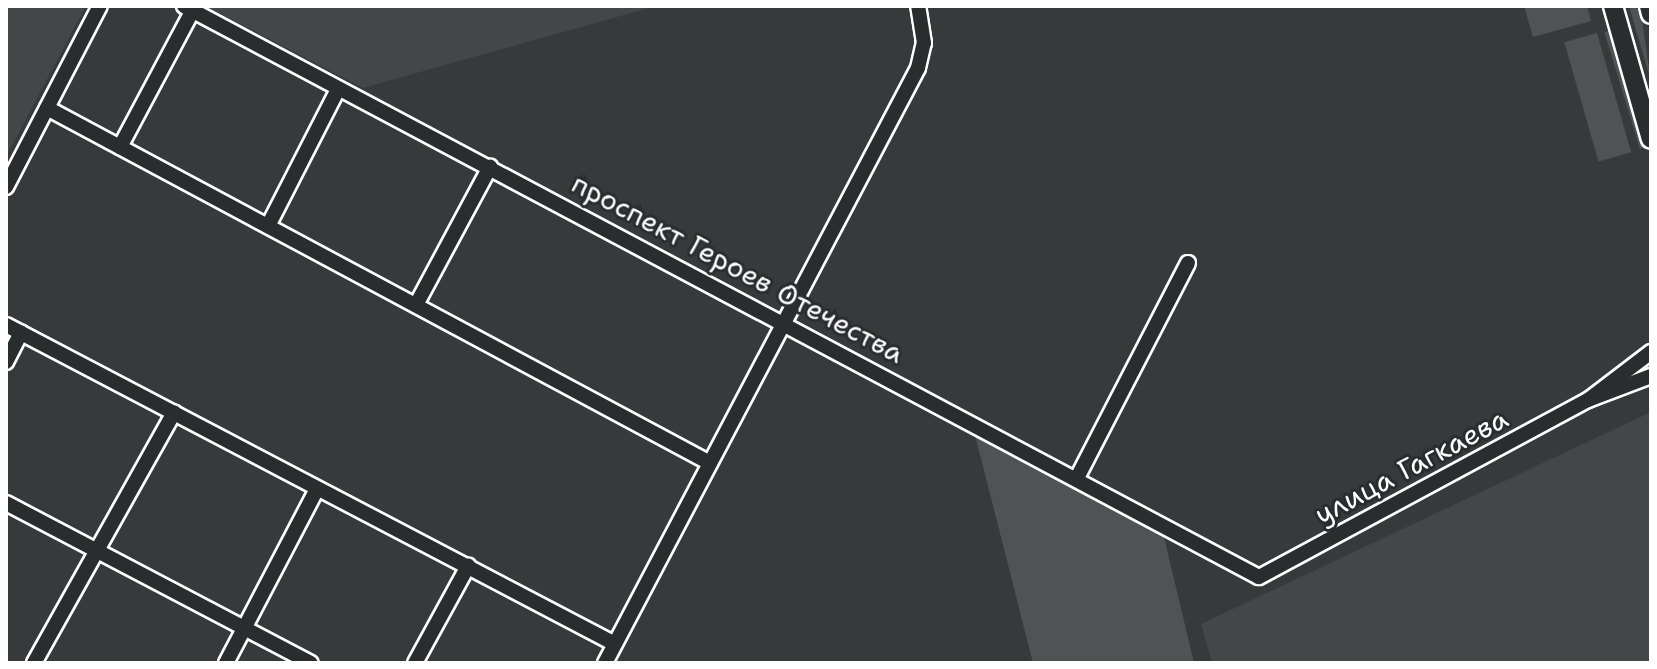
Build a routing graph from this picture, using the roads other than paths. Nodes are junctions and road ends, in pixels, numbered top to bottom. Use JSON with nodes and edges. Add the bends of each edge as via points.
{"nodes":[{"id":1,"x":100,"y":6,"type":"edge"},
{"id":2,"x":918,"y":6,"type":"edge"},
{"id":3,"x":1613,"y":6,"type":"edge"},
{"id":4,"x":1649,"y":6,"type":"edge"},
{"id":5,"x":190,"y":7,"type":"edge"},
{"id":6,"x":1651,"y":14,"type":"edge"},
{"id":7,"x":338,"y":89,"type":"junction"},
{"id":8,"x":47,"y":108,"type":"junction"},
{"id":9,"x":1651,"y":139,"type":"edge"},
{"id":10,"x":120,"y":147,"type":"junction"},
{"id":11,"x":490,"y":167,"type":"junction"},
{"id":12,"x":6,"y":187,"type":"edge"},
{"id":13,"x":268,"y":226,"type":"junction"},
{"id":14,"x":1188,"y":263,"type":"dead end"},
{"id":15,"x":416,"y":305,"type":"junction"},
{"id":16,"x":784,"y":320,"type":"junction"},
{"id":17,"x":6,"y":325,"type":"edge"},
{"id":18,"x":21,"y":333,"type":"junction"},
{"id":19,"x":1651,"y":352,"type":"edge"},
{"id":20,"x":6,"y":362,"type":"edge"},
{"id":21,"x":1651,"y":376,"type":"edge"},
{"id":22,"x":1588,"y":400,"type":"junction"},
{"id":23,"x":174,"y":412,"type":"junction"},
{"id":24,"x":710,"y":463,"type":"junction"},
{"id":25,"x":1077,"y":478,"type":"junction"},
{"id":26,"x":317,"y":489,"type":"junction"},
{"id":27,"x":6,"y":503,"type":"edge"},
{"id":28,"x":94,"y":550,"type":"junction"},
{"id":29,"x":468,"y":566,"type":"junction"},
{"id":30,"x":1259,"y":577,"type":"joint"},
{"id":31,"x":244,"y":627,"type":"junction"},
{"id":32,"x":615,"y":644,"type":"junction"},
{"id":33,"x":34,"y":663,"type":"edge"},
{"id":34,"x":226,"y":663,"type":"edge"},
{"id":35,"x":311,"y":663,"type":"edge"},
{"id":36,"x":415,"y":663,"type":"edge"},
{"id":37,"x":605,"y":663,"type":"edge"}],
"edges":[{"from":1,"to":8,"type":"street"},
{"from":2,"to":16,"type":"street","via":[[924,43],[918,68]]},
{"from":3,"to":9,"type":"main road"},
{"from":4,"to":6,"type":"main road"},
{"from":5,"to":7,"type":"street","name":"проспект Героев Отечества"},
{"from":5,"to":10,"type":"street"},
{"from":7,"to":11,"type":"street","name":"проспект Героев Отечества"},
{"from":7,"to":13,"type":"street"},
{"from":8,"to":10,"type":"street"},
{"from":8,"to":12,"type":"street"},
{"from":10,"to":13,"type":"street"},
{"from":11,"to":15,"type":"street"},
{"from":11,"to":16,"type":"street","name":"проспект Героев Отечества"},
{"from":13,"to":15,"type":"street"},
{"from":14,"to":25,"type":"street"},
{"from":15,"to":24,"type":"street"},
{"from":16,"to":24,"type":"street"},
{"from":16,"to":25,"type":"street","name":"проспект Героев Отечества"},
{"from":17,"to":18,"type":"street"},
{"from":18,"to":20,"type":"street"},
{"from":18,"to":23,"type":"street"},
{"from":19,"to":22,"type":"street","name":"улица Гагкаева"},
{"from":21,"to":22,"type":"street","name":"улица Гагкаева"},
{"from":22,"to":30,"type":"street","name":"улица Гагкаева"},
{"from":23,"to":26,"type":"street"},
{"from":23,"to":28,"type":"street"},
{"from":24,"to":32,"type":"street"},
{"from":25,"to":30,"type":"street","name":"проспект Героев Отечества"},
{"from":26,"to":29,"type":"street"},
{"from":26,"to":31,"type":"street"},
{"from":27,"to":28,"type":"street"},
{"from":28,"to":31,"type":"street"},
{"from":28,"to":33,"type":"street"},
{"from":29,"to":32,"type":"street"},
{"from":29,"to":36,"type":"street"},
{"from":31,"to":34,"type":"street"},
{"from":31,"to":35,"type":"street"},
{"from":32,"to":37,"type":"street"}]}
